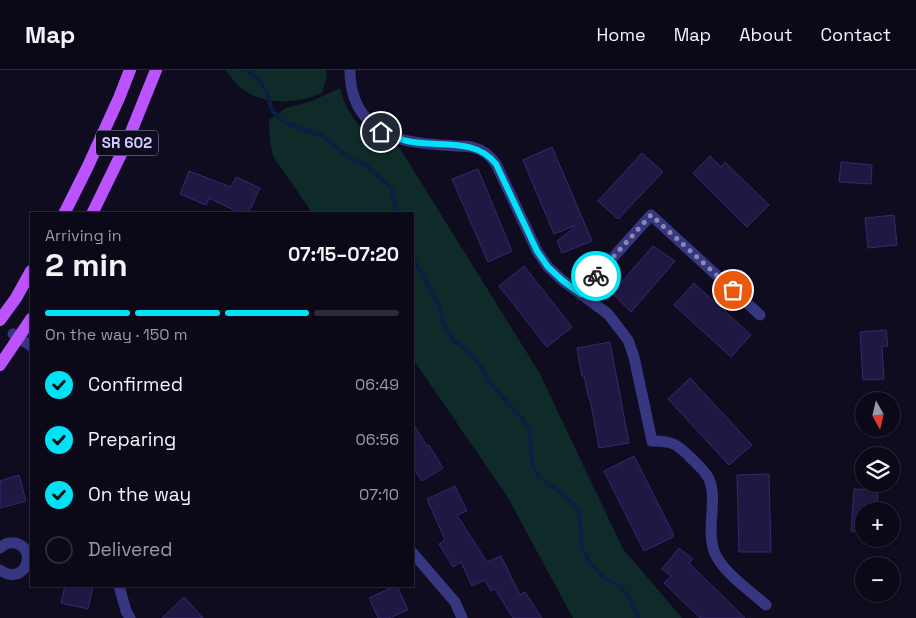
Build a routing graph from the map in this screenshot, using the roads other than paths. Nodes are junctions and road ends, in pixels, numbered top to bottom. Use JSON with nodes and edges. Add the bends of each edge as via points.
{"nodes":[{"id":1,"x":130,"y":70,"type":"edge"},
{"id":2,"x":156,"y":70,"type":"edge"},
{"id":3,"x":350,"y":70,"type":"edge"},
{"id":4,"x":65,"y":212,"type":"edge"},
{"id":5,"x":93,"y":212,"type":"edge"},
{"id":6,"x":30,"y":273,"type":"edge"},
{"id":7,"x":581,"y":294,"type":"junction"},
{"id":8,"x":760,"y":316,"type":"dead end"},
{"id":9,"x":30,"y":319,"type":"edge"},
{"id":10,"x":7,"y":329,"type":"edge"},
{"id":11,"x":30,"y":345,"type":"edge"},
{"id":12,"x":0,"y":365,"type":"edge"},
{"id":13,"x":0,"y":548,"type":"edge"},
{"id":14,"x":414,"y":554,"type":"edge"},
{"id":15,"x":30,"y":558,"type":"edge"},
{"id":16,"x":0,"y":570,"type":"edge"},
{"id":17,"x":119,"y":587,"type":"edge"},
{"id":18,"x":766,"y":605,"type":"dead end"},
{"id":19,"x":130,"y":618,"type":"edge"},
{"id":20,"x":462,"y":618,"type":"edge"}],
"edges":[{"from":1,"to":4,"type":"main road","number":"SR 602"},
{"from":2,"to":5,"type":"main road","number":"SR 602","via":[[127,142]]},
{"from":3,"to":7,"type":"street","via":[[353,97],[359,110],[381,132],[408,142],[476,148],[489,155],[537,251],[555,274]]},
{"from":6,"to":10,"type":"main road","via":[[16,298]]},
{"from":7,"to":8,"type":"street","via":[[651,215]]},
{"from":7,"to":18,"type":"street","via":[[608,314],[628,340],[652,441],[668,441],[679,446],[709,480],[712,491],[711,539],[721,565]]},
{"from":9,"to":10,"type":"main road"},
{"from":10,"to":11,"type":"street"},
{"from":10,"to":12,"type":"main road"},
{"from":13,"to":15,"type":"street","via":[[17,543]]},
{"from":14,"to":20,"type":"street","via":[[455,602]]},
{"from":15,"to":16,"type":"street","via":[[22,572],[15,575]]},
{"from":17,"to":19,"type":"street"}]}
